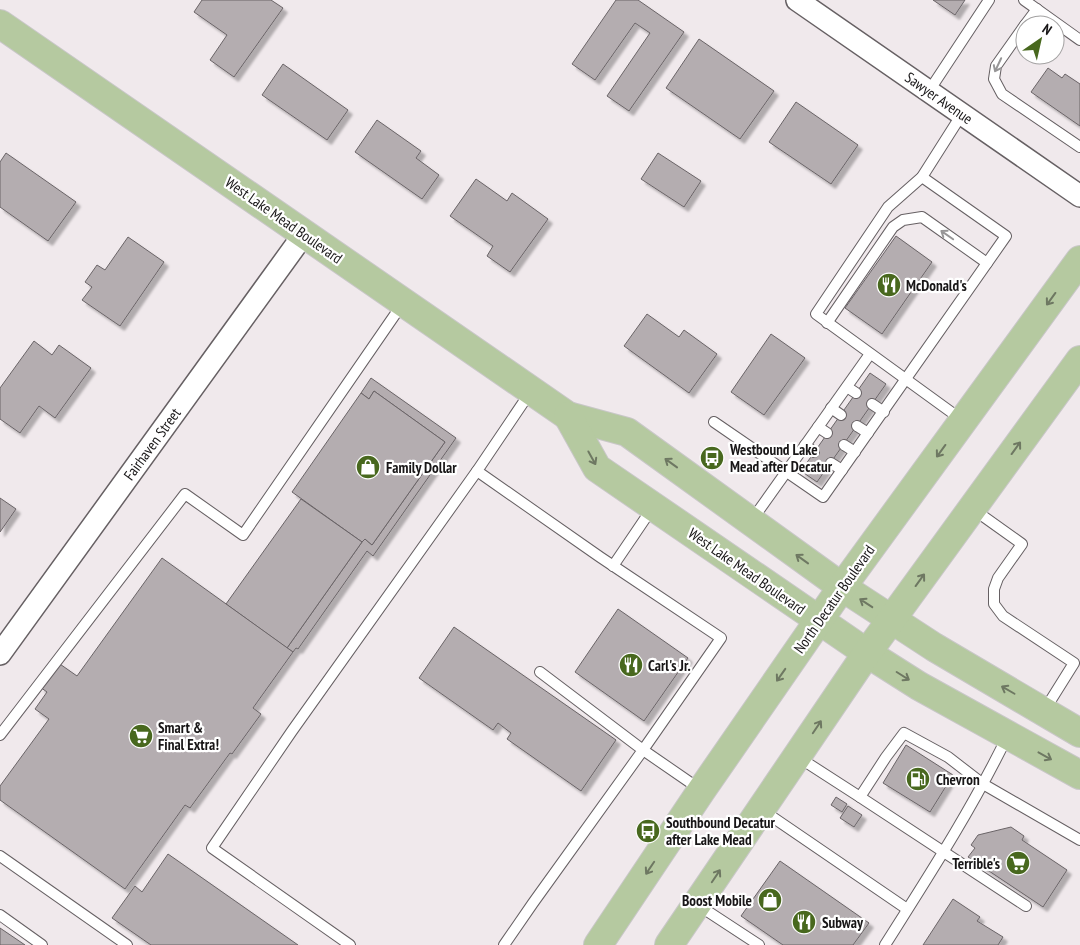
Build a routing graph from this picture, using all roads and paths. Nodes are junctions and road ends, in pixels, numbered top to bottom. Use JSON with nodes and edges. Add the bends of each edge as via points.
{"nodes":[{"id":1,"x":797,"y":0,"type":"edge"},
{"id":2,"x":989,"y":0,"type":"edge"},
{"id":3,"x":1024,"y":0,"type":"edge"},
{"id":4,"x":1037,"y":9,"type":"junction"},
{"id":5,"x":1032,"y":15,"type":"edge"},
{"id":6,"x":0,"y":24,"type":"edge"},
{"id":7,"x":1015,"y":39,"type":"edge"},
{"id":8,"x":1080,"y":40,"type":"edge"},
{"id":9,"x":929,"y":91,"type":"junction"},
{"id":10,"x":962,"y":114,"type":"junction"},
{"id":11,"x":1080,"y":147,"type":"edge"},
{"id":12,"x":922,"y":177,"type":"junction"},
{"id":13,"x":1080,"y":196,"type":"edge"},
{"id":14,"x":304,"y":234,"type":"junction"},
{"id":15,"x":1080,"y":260,"type":"edge"},
{"id":16,"x":987,"y":263,"type":"junction"},
{"id":17,"x":404,"y":302,"type":"junction"},
{"id":18,"x":827,"y":322,"type":"junction"},
{"id":19,"x":870,"y":354,"type":"junction"},
{"id":20,"x":1080,"y":360,"type":"edge"},
{"id":21,"x":906,"y":380,"type":"junction"},
{"id":22,"x":847,"y":386,"type":"junction"},
{"id":23,"x":531,"y":390,"type":"junction"},
{"id":24,"x":856,"y":393,"type":"dead end"},
{"id":25,"x":872,"y":404,"type":"dead end"},
{"id":26,"x":831,"y":408,"type":"junction"},
{"id":27,"x":884,"y":412,"type":"junction"},
{"id":28,"x":841,"y":415,"type":"dead end"},
{"id":29,"x":568,"y":416,"type":"junction"},
{"id":30,"x":963,"y":421,"type":"junction"},
{"id":31,"x":714,"y":422,"type":"dead end"},
{"id":32,"x":857,"y":426,"type":"dead end"},
{"id":33,"x":818,"y":427,"type":"junction"},
{"id":34,"x":828,"y":433,"type":"dead end"},
{"id":35,"x":868,"y":433,"type":"junction"},
{"id":36,"x":844,"y":445,"type":"dead end"},
{"id":37,"x":805,"y":446,"type":"junction"},
{"id":38,"x":814,"y":452,"type":"dead end"},
{"id":39,"x":855,"y":452,"type":"junction"},
{"id":40,"x":831,"y":463,"type":"dead end"},
{"id":41,"x":842,"y":470,"type":"junction"},
{"id":42,"x":477,"y":471,"type":"junction"},
{"id":43,"x":787,"y":472,"type":"junction"},
{"id":44,"x":653,"y":506,"type":"junction"},
{"id":45,"x":972,"y":508,"type":"junction"},
{"id":46,"x":751,"y":522,"type":"junction"},
{"id":47,"x":613,"y":566,"type":"junction"},
{"id":48,"x":842,"y":587,"type":"junction"},
{"id":49,"x":891,"y":619,"type":"junction"},
{"id":50,"x":818,"y":621,"type":"junction"},
{"id":51,"x":867,"y":653,"type":"junction"},
{"id":52,"x":0,"y":654,"type":"edge"},
{"id":53,"x":540,"y":672,"type":"dead end"},
{"id":54,"x":1044,"y":711,"type":"junction"},
{"id":55,"x":1080,"y":732,"type":"edge"},
{"id":56,"x":0,"y":735,"type":"edge"},
{"id":57,"x":1008,"y":735,"type":"junction"},
{"id":58,"x":643,"y":750,"type":"junction"},
{"id":59,"x":797,"y":756,"type":"junction"},
{"id":60,"x":1080,"y":776,"type":"edge"},
{"id":61,"x":984,"y":784,"type":"junction"},
{"id":62,"x":701,"y":791,"type":"junction"},
{"id":63,"x":860,"y":797,"type":"junction"},
{"id":64,"x":761,"y":810,"type":"junction"},
{"id":65,"x":1080,"y":840,"type":"edge"},
{"id":66,"x":944,"y":852,"type":"junction"},
{"id":67,"x":0,"y":856,"type":"edge"},
{"id":68,"x":697,"y":904,"type":"junction"},
{"id":69,"x":1026,"y":906,"type":"dead end"},
{"id":70,"x":908,"y":909,"type":"junction"},
{"id":71,"x":0,"y":915,"type":"edge"},
{"id":72,"x":42,"y":945,"type":"edge"},
{"id":73,"x":127,"y":945,"type":"edge"},
{"id":74,"x":350,"y":945,"type":"edge"},
{"id":75,"x":504,"y":945,"type":"edge"},
{"id":76,"x":598,"y":945,"type":"edge"},
{"id":77,"x":669,"y":945,"type":"edge"},
{"id":78,"x":759,"y":945,"type":"edge"},
{"id":79,"x":885,"y":945,"type":"edge"}],
"edges":[{"from":1,"to":9,"type":"street","name":"Sawyer Avenue"},
{"from":2,"to":9,"type":"lane"},
{"from":3,"to":4,"type":"lane"},
{"from":4,"to":5,"type":"lane"},
{"from":4,"to":8,"type":"lane"},
{"from":6,"to":14,"type":"main road","name":"West Lake Mead Boulevard"},
{"from":7,"to":11,"type":"lane","one_way":true,"via":[[996,66],[994,79],[1002,94]]},
{"from":9,"to":10,"type":"street","name":"Sawyer Avenue"},
{"from":10,"to":12,"type":"lane"},
{"from":10,"to":13,"type":"street","name":"Sawyer Avenue"},
{"from":12,"to":16,"type":"lane","via":[[1006,236]]},
{"from":12,"to":18,"type":"lane","via":[[888,206],[816,314]]},
{"from":14,"to":17,"type":"main road","name":"West Lake Mead Boulevard"},
{"from":14,"to":52,"type":"street","name":"Fairhaven Street"},
{"from":15,"to":30,"type":"main road","name":"North Decatur Boulevard","one_way":true},
{"from":16,"to":18,"type":"lane","one_way":true,"via":[[922,217],[903,220],[893,227]]},
{"from":16,"to":21,"type":"lane"},
{"from":17,"to":23,"type":"main road","name":"West Lake Mead Boulevard"},
{"from":17,"to":56,"type":"lane","via":[[243,534],[185,494]]},
{"from":18,"to":19,"type":"lane"},
{"from":19,"to":21,"type":"lane"},
{"from":19,"to":22,"type":"lane"},
{"from":45,"to":20,"type":"main road","one_way":true},
{"from":21,"to":27,"type":"lane"},
{"from":21,"to":30,"type":"lane"},
{"from":22,"to":24,"type":"lane"},
{"from":22,"to":26,"type":"lane"},
{"from":23,"to":29,"type":"main road","name":"West Lake Mead Boulevard"},
{"from":23,"to":42,"type":"lane"},
{"from":25,"to":27,"type":"lane"},
{"from":26,"to":28,"type":"lane"},
{"from":26,"to":33,"type":"lane"},
{"from":27,"to":35,"type":"lane"},
{"from":29,"to":44,"type":"main road","name":"West Lake Mead Boulevard","one_way":true,"via":[[597,468]]},
{"from":46,"to":29,"type":"main road","name":"West Lake Mead Boulevard","one_way":true,"via":[[627,432]]},
{"from":30,"to":48,"type":"main road","name":"North Decatur Boulevard","one_way":true},
{"from":31,"to":43,"type":"lane"},
{"from":32,"to":35,"type":"lane"},
{"from":33,"to":34,"type":"lane"},
{"from":33,"to":37,"type":"lane"},
{"from":35,"to":39,"type":"lane"},
{"from":36,"to":39,"type":"lane"},
{"from":37,"to":38,"type":"lane"},
{"from":37,"to":43,"type":"lane"},
{"from":39,"to":41,"type":"lane"},
{"from":40,"to":41,"type":"lane"},
{"from":41,"to":43,"type":"lane","via":[[823,497]]},
{"from":42,"to":47,"type":"lane"},
{"from":42,"to":74,"type":"lane","via":[[212,848]]},
{"from":43,"to":46,"type":"lane"},
{"from":44,"to":47,"type":"lane"},
{"from":44,"to":50,"type":"main road","name":"West Lake Mead Boulevard"},
{"from":49,"to":45,"type":"main road","one_way":true},
{"from":45,"to":54,"type":"lane","via":[[1022,544],[998,578],[994,604],[1003,616],[1074,663]]},
{"from":48,"to":46,"type":"main road","name":"West Lake Mead Boulevard","one_way":true},
{"from":47,"to":58,"type":"lane","via":[[721,638]]},
{"from":49,"to":48,"type":"main road","name":"West Lake Mead Boulevard","one_way":true},
{"from":48,"to":50,"type":"main road","name":"North Decatur Boulevard"},
{"from":49,"to":51,"type":"main road"},
{"from":54,"to":49,"type":"main road","name":"West Lake Mead Boulevard","one_way":true},
{"from":50,"to":51,"type":"main road","name":"West Lake Mead Boulevard"},
{"from":50,"to":62,"type":"main road","name":"North Decatur Boulevard","one_way":true},
{"from":51,"to":57,"type":"main road","name":"West Lake Mead Boulevard","one_way":true},
{"from":59,"to":51,"type":"main road","one_way":true},
{"from":53,"to":58,"type":"lane"},
{"from":54,"to":55,"type":"main road","name":"West Lake Mead Boulevard"},
{"from":57,"to":60,"type":"main road","name":"West Lake Mead Boulevard","one_way":true},
{"from":57,"to":61,"type":"lane"},
{"from":58,"to":62,"type":"lane"},
{"from":58,"to":75,"type":"lane"},
{"from":59,"to":63,"type":"lane"},
{"from":59,"to":64,"type":"main road"},
{"from":61,"to":63,"type":"lane","via":[[948,757],[904,733]]},
{"from":61,"to":65,"type":"lane"},
{"from":61,"to":66,"type":"lane"},
{"from":62,"to":76,"type":"main road","name":"North Decatur Boulevard","one_way":true},
{"from":63,"to":66,"type":"lane"},
{"from":68,"to":64,"type":"main road","one_way":true},
{"from":64,"to":70,"type":"lane"},
{"from":66,"to":69,"type":"lane"},
{"from":66,"to":70,"type":"lane"},
{"from":67,"to":73,"type":"lane"},
{"from":68,"to":77,"type":"main road"},
{"from":68,"to":78,"type":"lane"},
{"from":70,"to":79,"type":"lane"},
{"from":71,"to":72,"type":"lane"}]}
